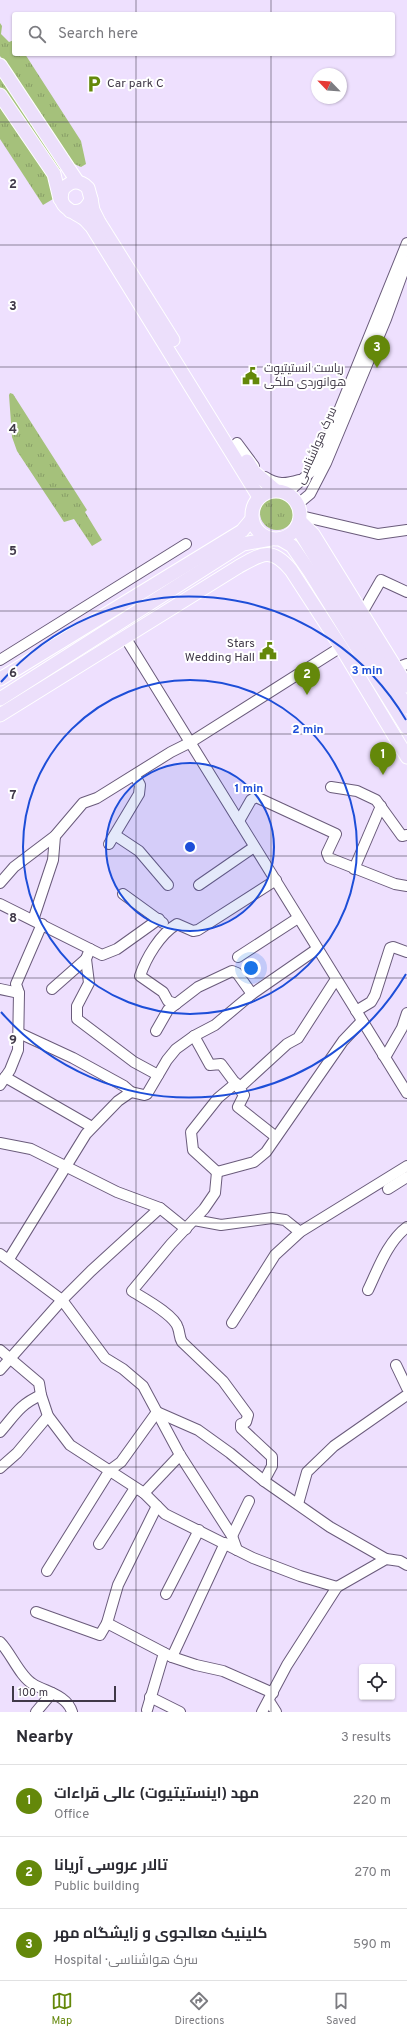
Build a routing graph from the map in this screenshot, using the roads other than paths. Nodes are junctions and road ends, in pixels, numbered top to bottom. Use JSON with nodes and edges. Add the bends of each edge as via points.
{"nodes":[{"id":1,"x":0,"y":65,"type":"edge"},
{"id":2,"x":0,"y":95,"type":"edge"},
{"id":3,"x":77,"y":181,"type":"junction"},
{"id":4,"x":60,"y":199,"type":"junction"},
{"id":5,"x":91,"y":199,"type":"junction"},
{"id":6,"x":70,"y":211,"type":"junction"},
{"id":7,"x":407,"y":243,"type":"edge"},
{"id":8,"x":407,"y":262,"type":"edge"},
{"id":9,"x":237,"y":443,"type":"junction"},
{"id":10,"x":306,"y":477,"type":"junction"},
{"id":11,"x":281,"y":491,"type":"junction"},
{"id":12,"x":259,"y":497,"type":"junction"},
{"id":13,"x":299,"y":517,"type":"junction"},
{"id":14,"x":252,"y":519,"type":"junction"},
{"id":15,"x":407,"y":530,"type":"edge"},
{"id":16,"x":275,"y":539,"type":"junction"},
{"id":17,"x":186,"y":544,"type":"dead end"},
{"id":18,"x":213,"y":564,"type":"junction"},
{"id":19,"x":221,"y":577,"type":"junction"},
{"id":20,"x":407,"y":592,"type":"edge"},
{"id":21,"x":362,"y":613,"type":"junction"},
{"id":22,"x":125,"y":636,"type":"junction"},
{"id":23,"x":341,"y":647,"type":"junction"},
{"id":24,"x":0,"y":660,"type":"edge"},
{"id":25,"x":401,"y":666,"type":"edge"},
{"id":26,"x":0,"y":679,"type":"edge"},
{"id":27,"x":407,"y":686,"type":"edge"},
{"id":28,"x":0,"y":699,"type":"edge"},
{"id":29,"x":407,"y":707,"type":"edge"},
{"id":30,"x":0,"y":714,"type":"edge"},
{"id":31,"x":407,"y":728,"type":"edge"},
{"id":32,"x":191,"y":742,"type":"junction"},
{"id":33,"x":407,"y":757,"type":"edge"},
{"id":34,"x":135,"y":776,"type":"junction"},
{"id":35,"x":331,"y":787,"type":"dead end"},
{"id":36,"x":381,"y":806,"type":"junction"},
{"id":37,"x":239,"y":821,"type":"junction"},
{"id":38,"x":115,"y":835,"type":"junction"},
{"id":39,"x":407,"y":835,"type":"edge"},
{"id":40,"x":55,"y":836,"type":"junction"},
{"id":41,"x":109,"y":844,"type":"dead end"},
{"id":42,"x":254,"y":847,"type":"junction"},
{"id":43,"x":354,"y":870,"type":"junction"},
{"id":44,"x":276,"y":880,"type":"junction"},
{"id":45,"x":0,"y":883,"type":"edge"},
{"id":46,"x":168,"y":885,"type":"dead end"},
{"id":47,"x":199,"y":885,"type":"dead end"},
{"id":48,"x":407,"y":886,"type":"edge"},
{"id":49,"x":123,"y":894,"type":"dead end"},
{"id":50,"x":0,"y":904,"type":"edge"},
{"id":51,"x":298,"y":918,"type":"junction"},
{"id":52,"x":158,"y":919,"type":"junction"},
{"id":53,"x":33,"y":920,"type":"junction"},
{"id":54,"x":42,"y":924,"type":"junction"},
{"id":55,"x":170,"y":928,"type":"junction"},
{"id":56,"x":90,"y":949,"type":"junction"},
{"id":57,"x":317,"y":949,"type":"junction"},
{"id":58,"x":407,"y":952,"type":"edge"},
{"id":59,"x":238,"y":957,"type":"dead end"},
{"id":60,"x":86,"y":959,"type":"junction"},
{"id":61,"x":336,"y":979,"type":"junction"},
{"id":62,"x":0,"y":989,"type":"edge"},
{"id":63,"x":52,"y":989,"type":"dead end"},
{"id":64,"x":19,"y":993,"type":"junction"},
{"id":65,"x":252,"y":994,"type":"junction"},
{"id":66,"x":176,"y":1004,"type":"junction"},
{"id":67,"x":356,"y":1011,"type":"junction"},
{"id":68,"x":407,"y":1013,"type":"edge"},
{"id":69,"x":362,"y":1021,"type":"junction"},
{"id":70,"x":156,"y":1031,"type":"dead end"},
{"id":71,"x":20,"y":1033,"type":"junction"},
{"id":72,"x":194,"y":1036,"type":"junction"},
{"id":73,"x":383,"y":1055,"type":"junction"},
{"id":74,"x":158,"y":1075,"type":"junction"},
{"id":75,"x":2,"y":1081,"type":"edge"},
{"id":76,"x":237,"y":1085,"type":"junction"},
{"id":77,"x":131,"y":1092,"type":"junction"},
{"id":78,"x":407,"y":1093,"type":"edge"},
{"id":79,"x":92,"y":1127,"type":"junction"},
{"id":80,"x":276,"y":1137,"type":"junction"},
{"id":81,"x":0,"y":1143,"type":"edge"},
{"id":82,"x":65,"y":1166,"type":"junction"},
{"id":83,"x":407,"y":1166,"type":"edge"},
{"id":84,"x":216,"y":1172,"type":"junction"},
{"id":85,"x":407,"y":1177,"type":"edge"},
{"id":86,"x":388,"y":1189,"type":"dead end"},
{"id":87,"x":160,"y":1208,"type":"junction"},
{"id":88,"x":194,"y":1220,"type":"junction"},
{"id":89,"x":407,"y":1227,"type":"edge"},
{"id":90,"x":186,"y":1228,"type":"junction"},
{"id":91,"x":300,"y":1232,"type":"junction"},
{"id":92,"x":4,"y":1257,"type":"edge"},
{"id":93,"x":368,"y":1290,"type":"dead end"},
{"id":94,"x":62,"y":1300,"type":"junction"},
{"id":95,"x":232,"y":1323,"type":"dead end"},
{"id":96,"x":0,"y":1350,"type":"edge"},
{"id":97,"x":10,"y":1360,"type":"junction"},
{"id":98,"x":396,"y":1365,"type":"dead end"},
{"id":99,"x":0,"y":1370,"type":"edge"},
{"id":100,"x":407,"y":1388,"type":"edge"},
{"id":101,"x":41,"y":1395,"type":"junction"},
{"id":102,"x":407,"y":1395,"type":"edge"},
{"id":103,"x":156,"y":1412,"type":"junction"},
{"id":104,"x":48,"y":1416,"type":"junction"},
{"id":105,"x":0,"y":1432,"type":"edge"},
{"id":106,"x":180,"y":1455,"type":"junction"},
{"id":107,"x":0,"y":1468,"type":"edge"},
{"id":108,"x":110,"y":1470,"type":"junction"},
{"id":109,"x":264,"y":1481,"type":"junction"},
{"id":110,"x":139,"y":1491,"type":"junction"},
{"id":111,"x":249,"y":1501,"type":"dead end"},
{"id":112,"x":298,"y":1504,"type":"junction"},
{"id":113,"x":157,"y":1506,"type":"junction"},
{"id":114,"x":199,"y":1530,"type":"junction"},
{"id":115,"x":229,"y":1540,"type":"junction"},
{"id":116,"x":99,"y":1544,"type":"dead end"},
{"id":117,"x":407,"y":1553,"type":"edge"},
{"id":118,"x":386,"y":1559,"type":"junction"},
{"id":119,"x":404,"y":1563,"type":"edge"},
{"id":120,"x":47,"y":1571,"type":"dead end"},
{"id":121,"x":337,"y":1587,"type":"junction"},
{"id":122,"x":166,"y":1594,"type":"dead end"},
{"id":123,"x":36,"y":1612,"type":"dead end"},
{"id":124,"x":107,"y":1623,"type":"junction"},
{"id":125,"x":0,"y":1642,"type":"edge"},
{"id":126,"x":168,"y":1655,"type":"junction"},
{"id":127,"x":52,"y":1693,"type":"junction"},
{"id":128,"x":150,"y":1697,"type":"junction"},
{"id":129,"x":271,"y":1697,"type":"junction"},
{"id":130,"x":147,"y":1710,"type":"dead end"},
{"id":131,"x":36,"y":1712,"type":"edge"},
{"id":132,"x":72,"y":1712,"type":"edge"},
{"id":133,"x":180,"y":1712,"type":"edge"},
{"id":134,"x":262,"y":1712,"type":"edge"},
{"id":135,"x":276,"y":1712,"type":"edge"}],
"edges":[{"from":1,"to":3,"type":"main road"},
{"from":2,"to":4,"type":"main road","via":[[54,174]]},
{"from":3,"to":4,"type":"main road","via":[[66,184]]},
{"from":3,"to":5,"type":"main road","via":[[85,184]]},
{"from":4,"to":6,"type":"main road"},
{"from":5,"to":6,"type":"main road","via":[[81,211]]},
{"from":5,"to":9,"type":"main road","via":[[99,222]]},
{"from":6,"to":12,"type":"main road","via":[[92,227]]},
{"from":7,"to":10,"type":"street","name":"سرک هواشناسی","via":[[319,460]]},
{"from":8,"to":13,"type":"street","name":"سرک هواشناسی","via":[[326,463]]},
{"from":9,"to":10,"type":"street","via":[[257,471],[267,479],[287,484]]},
{"from":9,"to":11,"type":"main road","via":[[254,472]]},
{"from":10,"to":11,"type":"street","name":"سرک هواشناسی"},
{"from":11,"to":12,"type":"main road"},
{"from":11,"to":13,"type":"main road"},
{"from":12,"to":14,"type":"main road","via":[[253,507]]},
{"from":13,"to":15,"type":"street","via":[[378,534]]},
{"from":13,"to":16,"type":"main road","via":[[293,532]]},
{"from":13,"to":21,"type":"main road","via":[[313,534]]},
{"from":13,"to":29,"type":"main road"},
{"from":14,"to":16,"type":"main road","via":[[258,532]]},
{"from":14,"to":26,"type":"main road","via":[[242,531]]},
{"from":16,"to":18,"type":"main road","via":[[243,544]]},
{"from":16,"to":31,"type":"main road","via":[[292,546]]},
{"from":17,"to":24,"type":"street"},
{"from":18,"to":19,"type":"main road"},
{"from":18,"to":28,"type":"main road"},
{"from":19,"to":22,"type":"main road"},
{"from":19,"to":23,"type":"main road","via":[[255,557],[266,554],[282,559]]},
{"from":20,"to":21,"type":"street","via":[[381,580]]},
{"from":21,"to":25,"type":"main road"},
{"from":22,"to":30,"type":"main road"},
{"from":22,"to":32,"type":"street"},
{"from":23,"to":32,"type":"street"},
{"from":23,"to":33,"type":"main road"},
{"from":25,"to":27,"type":"main road"},
{"from":32,"to":34,"type":"street"},
{"from":32,"to":37,"type":"street"},
{"from":34,"to":38,"type":"street","via":[[140,785],[139,794]]},
{"from":34,"to":40,"type":"street","via":[[97,798],[83,803]]},
{"from":35,"to":36,"type":"street","via":[[357,791],[376,800]]},
{"from":36,"to":39,"type":"street","via":[[402,836]]},
{"from":36,"to":43,"type":"street"},
{"from":37,"to":42,"type":"street"},
{"from":37,"to":43,"type":"street","via":[[251,800],[256,797],[336,834],[328,857]]},
{"from":38,"to":41,"type":"street"},
{"from":38,"to":46,"type":"street","via":[[139,851]]},
{"from":40,"to":45,"type":"street","via":[[14,867]]},
{"from":40,"to":53,"type":"street","via":[[53,860]]},
{"from":42,"to":44,"type":"street"},
{"from":42,"to":47,"type":"street"},
{"from":43,"to":48,"type":"street"},
{"from":44,"to":51,"type":"street"},
{"from":44,"to":55,"type":"street","via":[[198,930],[193,931],[177,924]]},
{"from":49,"to":52,"type":"street"},
{"from":50,"to":53,"type":"street"},
{"from":51,"to":57,"type":"street"},
{"from":51,"to":59,"type":"street"},
{"from":52,"to":55,"type":"street"},
{"from":52,"to":56,"type":"street","via":[[117,949],[102,955]]},
{"from":53,"to":54,"type":"street"},
{"from":54,"to":56,"type":"street"},
{"from":54,"to":64,"type":"street","via":[[16,984]]},
{"from":55,"to":66,"type":"street","via":[[140,976],[163,992],[168,1001]]},
{"from":56,"to":60,"type":"street"},
{"from":57,"to":61,"type":"street"},
{"from":57,"to":65,"type":"street"},
{"from":58,"to":67,"type":"street","via":[[390,948],[375,995],[371,1002]]},
{"from":60,"to":63,"type":"street"},
{"from":60,"to":74,"type":"street","via":[[89,983],[77,1006],[77,1018],[134,1062]]},
{"from":61,"to":67,"type":"street"},
{"from":61,"to":76,"type":"street","via":[[298,1038]]},
{"from":62,"to":64,"type":"street"},
{"from":64,"to":71,"type":"street"},
{"from":65,"to":66,"type":"street","via":[[237,973],[232,971],[198,988]]},
{"from":65,"to":72,"type":"street","via":[[215,1025]]},
{"from":66,"to":70,"type":"street","via":[[168,1010]]},
{"from":67,"to":69,"type":"street"},
{"from":68,"to":73,"type":"street","via":[[392,1048]]},
{"from":69,"to":73,"type":"street"},
{"from":69,"to":80,"type":"street","via":[[342,1040]]},
{"from":71,"to":75,"type":"street","via":[[18,1050]]},
{"from":71,"to":77,"type":"street","via":[[73,1058]]},
{"from":72,"to":74,"type":"street","via":[[176,1049]]},
{"from":72,"to":76,"type":"street","via":[[210,1065],[221,1064]]},
{"from":73,"to":78,"type":"street"},
{"from":74,"to":77,"type":"street","via":[[147,1094],[142,1096]]},
{"from":75,"to":79,"type":"street"},
{"from":76,"to":80,"type":"street","via":[[244,1094],[238,1107]]},
{"from":76,"to":84,"type":"street","via":[[218,1098],[191,1132],[193,1150]]},
{"from":77,"to":79,"type":"street"},
{"from":79,"to":82,"type":"street"},
{"from":80,"to":84,"type":"street","via":[[266,1152],[254,1162]]},
{"from":81,"to":82,"type":"street","via":[[31,1149]]},
{"from":82,"to":87,"type":"street","via":[[117,1192]]},
{"from":82,"to":92,"type":"street"},
{"from":83,"to":91,"type":"street"},
{"from":84,"to":88,"type":"street","via":[[215,1193]]},
{"from":85,"to":86,"type":"street"},
{"from":87,"to":90,"type":"street"},
{"from":87,"to":94,"type":"street"},
{"from":88,"to":90,"type":"street"},
{"from":88,"to":91,"type":"street","via":[[221,1225],[272,1218],[285,1220]]},
{"from":89,"to":93,"type":"street","via":[[401,1231],[388,1251]]},
{"from":90,"to":109,"type":"street","via":[[132,1291],[173,1319],[179,1328],[178,1335],[182,1342],[223,1381],[248,1415],[241,1428],[272,1457],[272,1466]]},
{"from":91,"to":95,"type":"street","via":[[275,1255]]},
{"from":92,"to":94,"type":"street"},
{"from":94,"to":97,"type":"street"},
{"from":94,"to":103,"type":"street","via":[[105,1358],[143,1386]]},
{"from":96,"to":97,"type":"street"},
{"from":97,"to":99,"type":"street"},
{"from":97,"to":101,"type":"street","via":[[36,1380]]},
{"from":98,"to":100,"type":"street"},
{"from":101,"to":104,"type":"street"},
{"from":101,"to":105,"type":"street","via":[[26,1401]]},
{"from":102,"to":112,"type":"street","via":[[334,1446],[307,1472]]},
{"from":103,"to":106,"type":"street"},
{"from":103,"to":108,"type":"street","via":[[121,1462]]},
{"from":103,"to":109,"type":"street","via":[[198,1430]]},
{"from":104,"to":107,"type":"street"},
{"from":104,"to":108,"type":"street","via":[[70,1445]]},
{"from":106,"to":110,"type":"street"},
{"from":106,"to":115,"type":"street"},
{"from":108,"to":110,"type":"street"},
{"from":108,"to":120,"type":"street"},
{"from":109,"to":112,"type":"street"},
{"from":110,"to":113,"type":"street"},
{"from":110,"to":116,"type":"street"},
{"from":111,"to":115,"type":"street"},
{"from":112,"to":118,"type":"street","via":[[330,1527]]},
{"from":113,"to":114,"type":"street","via":[[178,1522]]},
{"from":113,"to":124,"type":"street","via":[[118,1585]]},
{"from":114,"to":115,"type":"street"},
{"from":114,"to":122,"type":"street"},
{"from":115,"to":121,"type":"street","via":[[237,1550],[252,1558]]},
{"from":115,"to":126,"type":"street"},
{"from":117,"to":119,"type":"street"},
{"from":118,"to":119,"type":"street"},
{"from":118,"to":121,"type":"street"},
{"from":121,"to":129,"type":"street","via":[[287,1665]]},
{"from":123,"to":124,"type":"street","via":[[100,1636]]},
{"from":124,"to":126,"type":"street"},
{"from":125,"to":127,"type":"street","via":[[31,1683]]},
{"from":126,"to":128,"type":"street"},
{"from":126,"to":129,"type":"street","via":[[223,1671]]},
{"from":127,"to":131,"type":"street"},
{"from":127,"to":132,"type":"street","via":[[57,1694],[70,1706]]},
{"from":128,"to":130,"type":"street"},
{"from":128,"to":133,"type":"street"},
{"from":129,"to":134,"type":"street"},
{"from":129,"to":135,"type":"street"}]}
